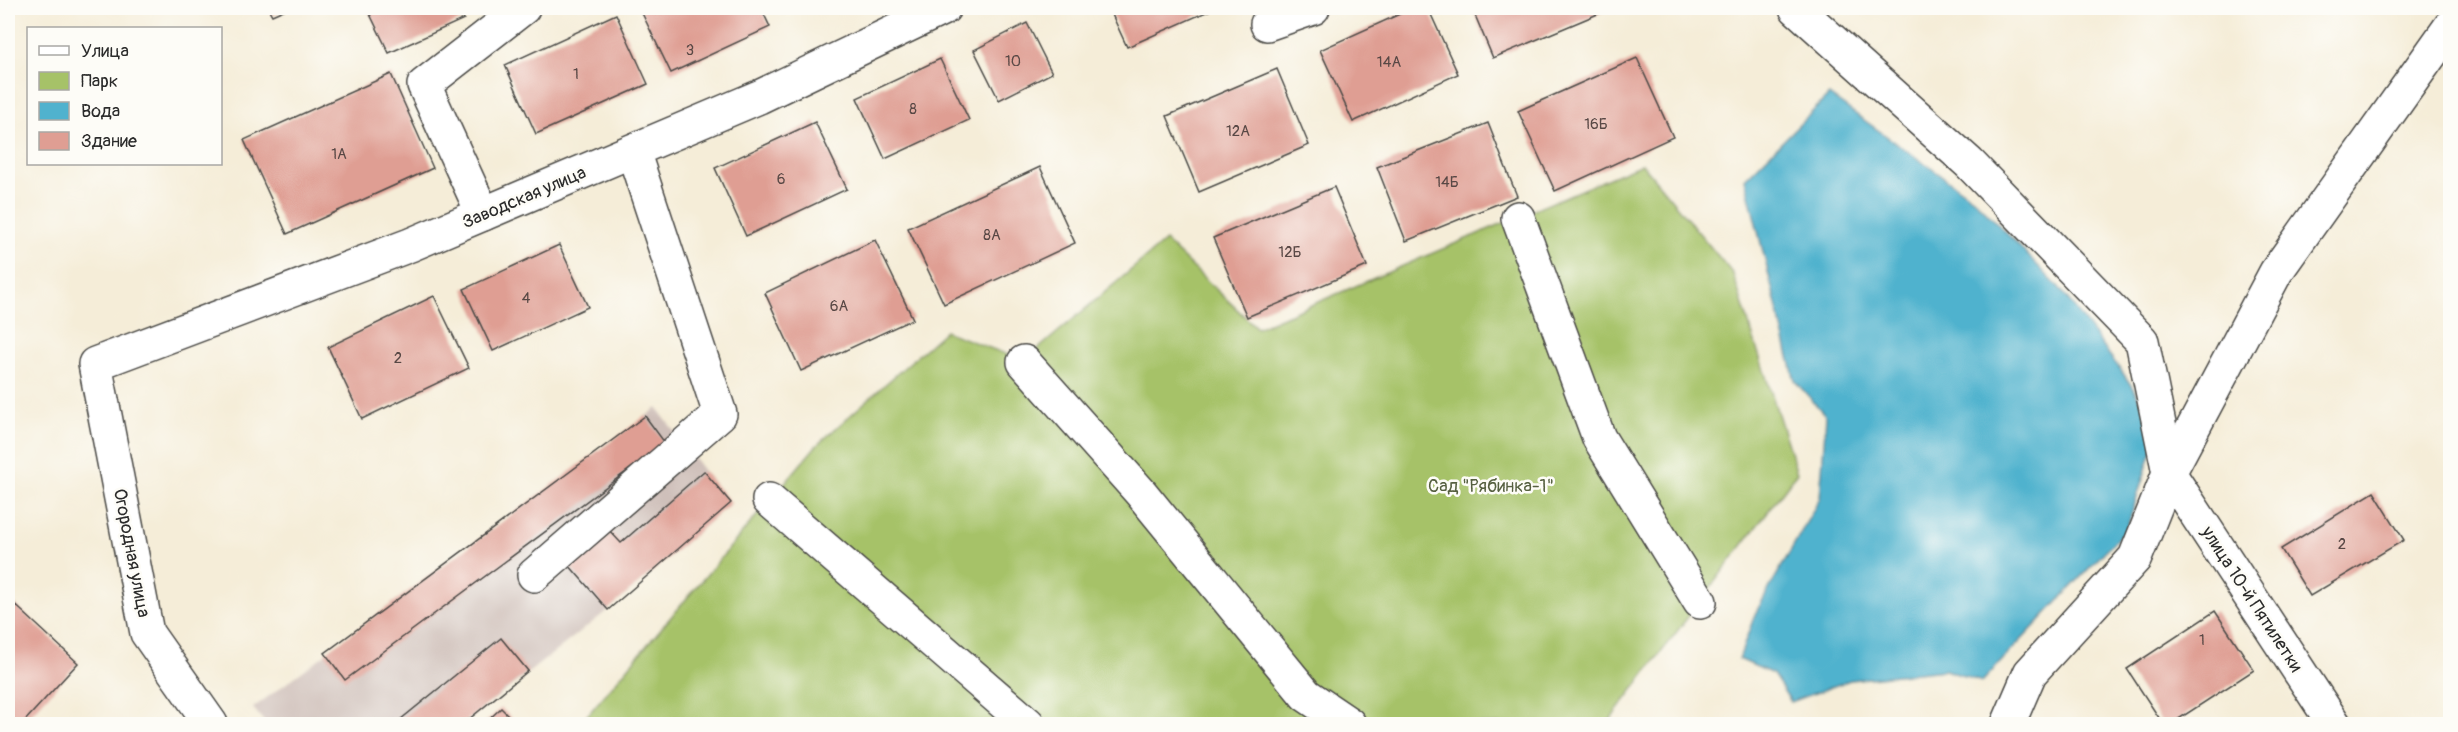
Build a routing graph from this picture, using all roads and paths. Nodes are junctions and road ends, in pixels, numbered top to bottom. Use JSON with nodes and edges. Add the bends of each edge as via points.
{"nodes":[{"id":1,"x":523,"y":8,"type":"edge"},
{"id":2,"x":944,"y":8,"type":"edge"},
{"id":3,"x":1313,"y":8,"type":"edge"},
{"id":4,"x":1796,"y":8,"type":"edge"},
{"id":5,"x":1267,"y":24,"type":"dead end"},
{"id":6,"x":2451,"y":27,"type":"edge"},
{"id":7,"x":633,"y":151,"type":"junction"},
{"id":8,"x":483,"y":214,"type":"junction"},
{"id":9,"x":1518,"y":218,"type":"dead end"},
{"id":10,"x":1024,"y":362,"type":"dead end"},
{"id":11,"x":95,"y":364,"type":"joint"},
{"id":12,"x":2169,"y":473,"type":"junction"},
{"id":13,"x":770,"y":500,"type":"dead end"},
{"id":14,"x":534,"y":575,"type":"dead end"},
{"id":15,"x":1700,"y":602,"type":"dead end"},
{"id":16,"x":211,"y":724,"type":"edge"},
{"id":17,"x":1028,"y":724,"type":"edge"},
{"id":18,"x":1349,"y":724,"type":"edge"},
{"id":19,"x":2008,"y":724,"type":"edge"},
{"id":20,"x":2334,"y":724,"type":"edge"}],
"edges":[{"from":1,"to":8,"type":"street","via":[[423,85]]},
{"from":2,"to":7,"type":"street","name":"Заводская улица","via":[[759,97]]},
{"from":3,"to":5,"type":"street"},
{"from":4,"to":12,"type":"street","via":[[1969,163],[2142,341]]},
{"from":6,"to":12,"type":"street","via":[[2276,272]]},
{"from":7,"to":8,"type":"street","name":"Заводская улица"},
{"from":7,"to":14,"type":"street","via":[[720,414]]},
{"from":8,"to":11,"type":"street","name":"Заводская улица"},
{"from":9,"to":15,"type":"street","via":[[1599,438]]},
{"from":10,"to":18,"type":"street","via":[[1141,493],[1306,695]]},
{"from":11,"to":16,"type":"street","name":"Огородная улица","via":[[147,633]]},
{"from":12,"to":19,"type":"street","via":[[2135,558],[2030,673]]},
{"from":12,"to":20,"type":"street","name":"улица 10-й Пятилетки"},
{"from":13,"to":17,"type":"street"}]}
